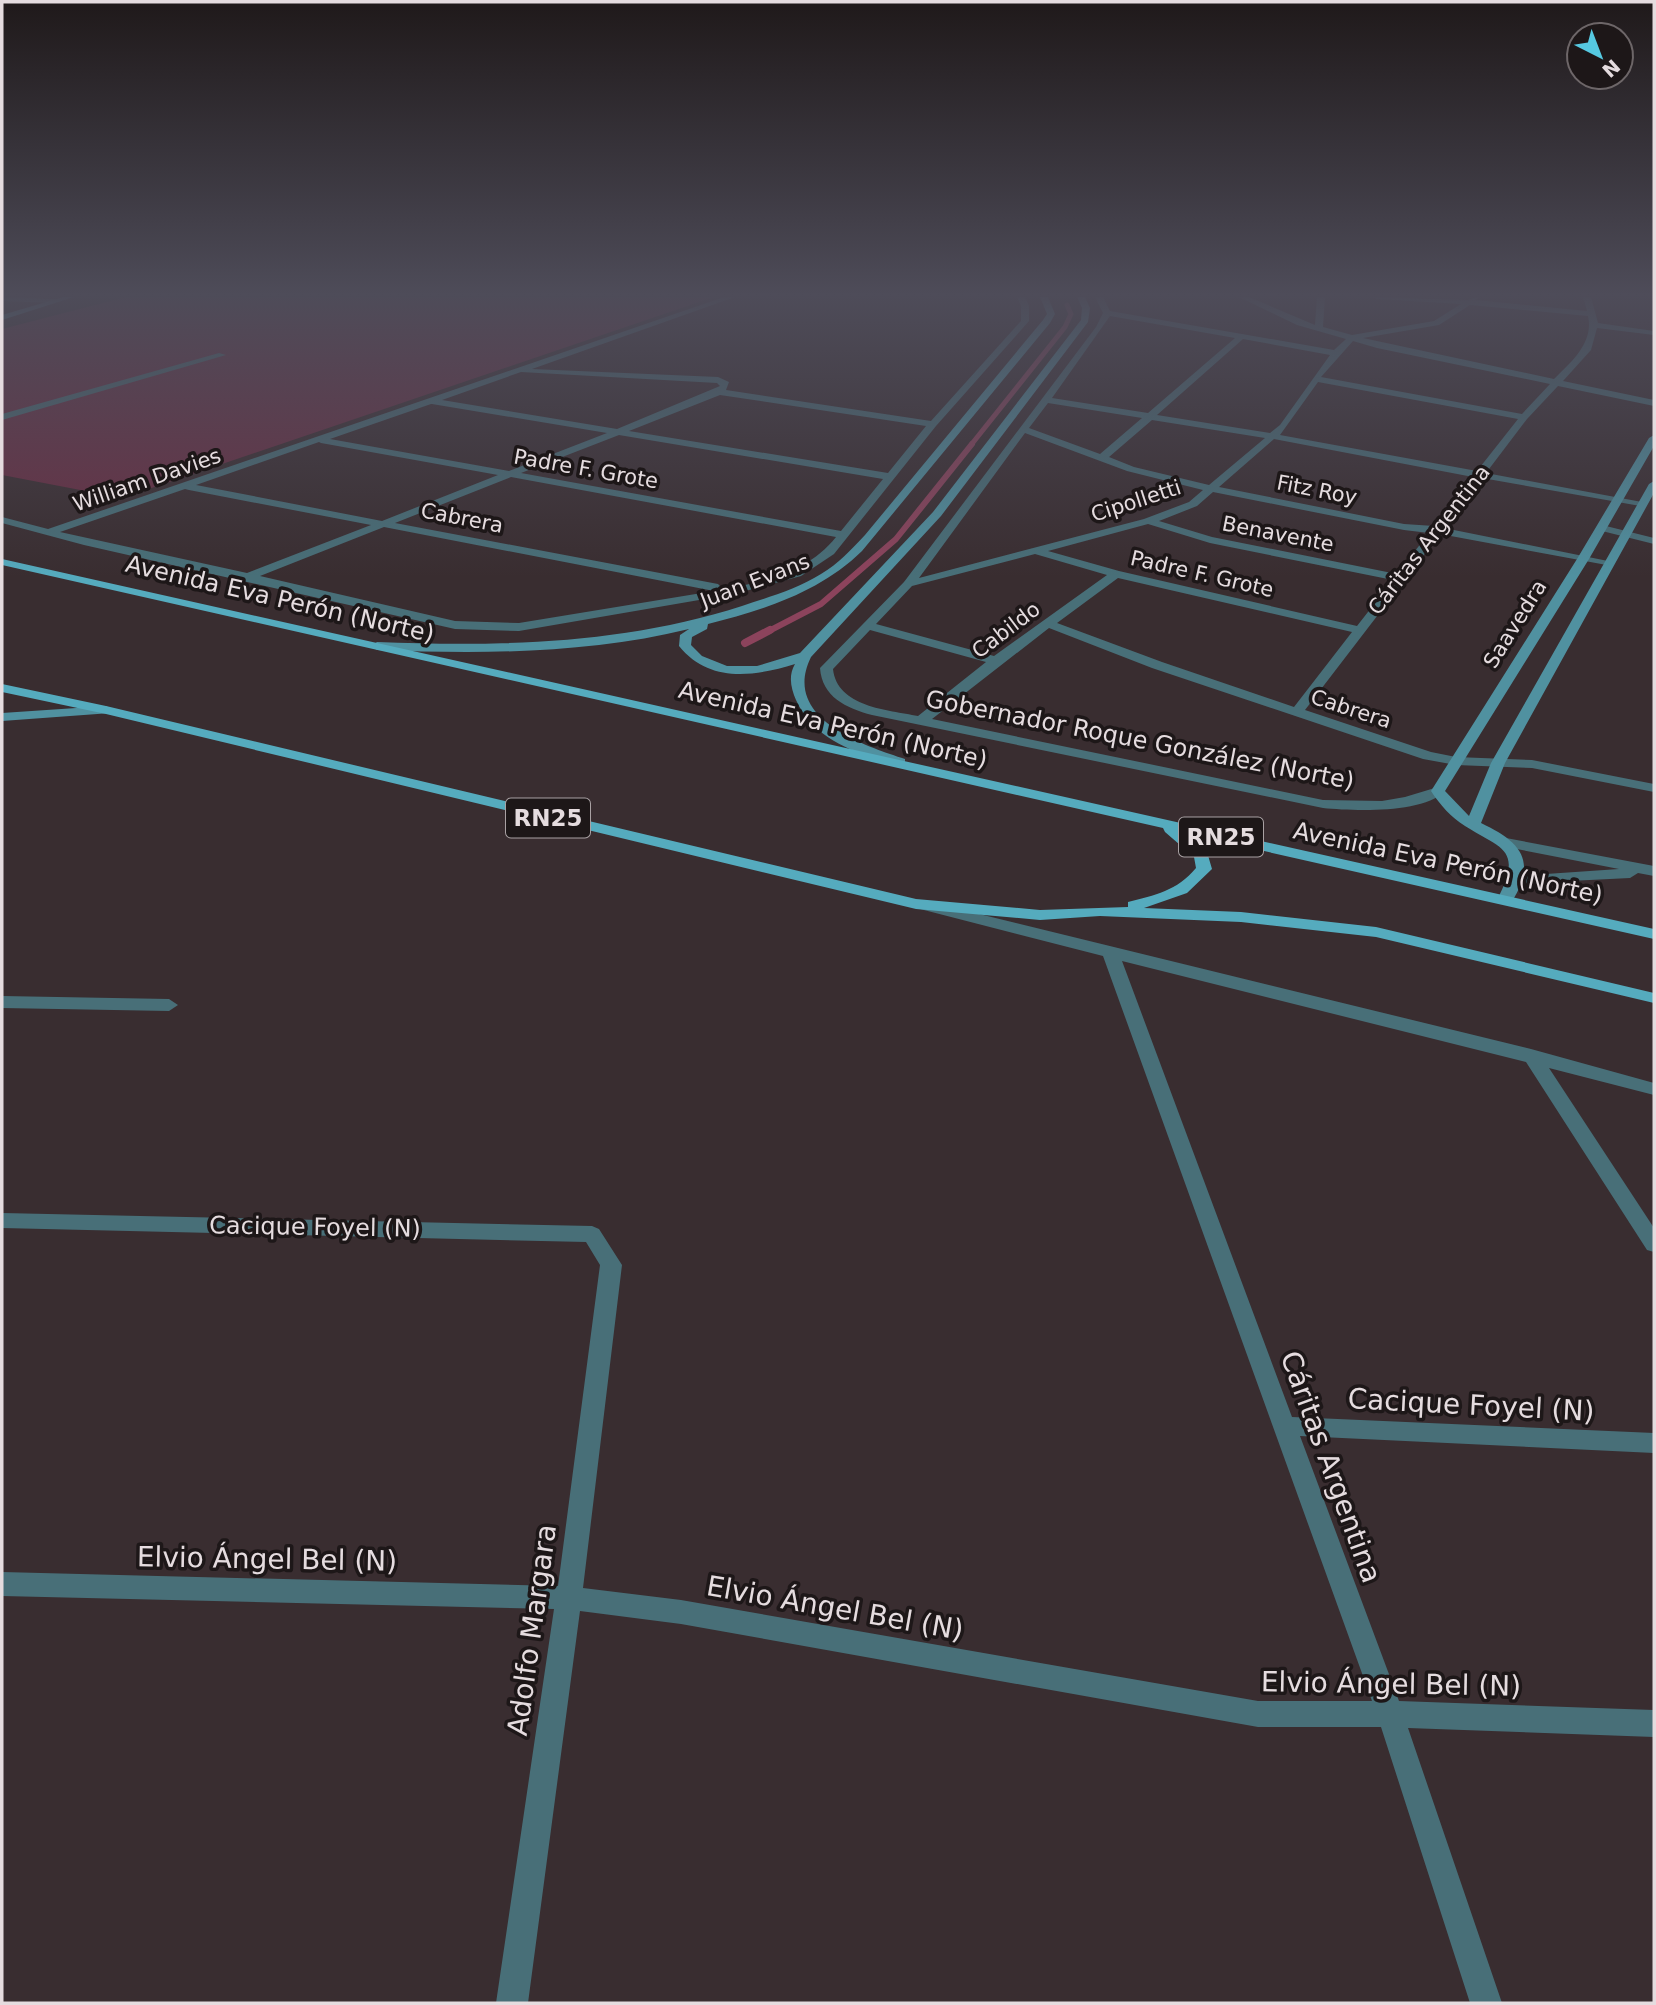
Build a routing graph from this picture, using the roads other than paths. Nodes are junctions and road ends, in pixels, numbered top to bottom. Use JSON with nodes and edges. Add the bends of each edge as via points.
{"nodes":[{"id":1,"x":96,"y":391,"type":"edge"},
{"id":2,"x":461,"y":391,"type":"edge"},
{"id":3,"x":963,"y":391,"type":"edge"},
{"id":4,"x":990,"y":391,"type":"edge"},
{"id":5,"x":1031,"y":391,"type":"edge"},
{"id":6,"x":1053,"y":391,"type":"edge"},
{"id":7,"x":1178,"y":391,"type":"edge"},
{"id":8,"x":1308,"y":391,"type":"edge"},
{"id":9,"x":1379,"y":391,"type":"edge"},
{"id":10,"x":1549,"y":391,"type":"edge"},
{"id":11,"x":1593,"y":391,"type":"edge"},
{"id":12,"x":719,"y":392,"type":"joint"},
{"id":13,"x":1046,"y":400,"type":"junction"},
{"id":14,"x":432,"y":401,"type":"junction"},
{"id":15,"x":1654,"y":403,"type":"edge"},
{"id":16,"x":1149,"y":415,"type":"junction"},
{"id":17,"x":2,"y":417,"type":"edge"},
{"id":18,"x":1524,"y":417,"type":"junction"},
{"id":19,"x":933,"y":424,"type":"junction"},
{"id":20,"x":1025,"y":430,"type":"junction"},
{"id":21,"x":617,"y":432,"type":"junction"},
{"id":22,"x":1272,"y":436,"type":"junction"},
{"id":23,"x":1654,"y":438,"type":"edge"},
{"id":24,"x":320,"y":440,"type":"junction"},
{"id":25,"x":1101,"y":459,"type":"junction"},
{"id":26,"x":510,"y":475,"type":"junction"},
{"id":27,"x":1479,"y":475,"type":"junction"},
{"id":28,"x":891,"y":477,"type":"junction"},
{"id":29,"x":1654,"y":484,"type":"edge"},
{"id":30,"x":185,"y":486,"type":"junction"},
{"id":31,"x":1213,"y":489,"type":"junction"},
{"id":32,"x":1618,"y":501,"type":"junction"},
{"id":33,"x":1642,"y":505,"type":"junction"},
{"id":34,"x":2,"y":520,"type":"edge"},
{"id":35,"x":1148,"y":521,"type":"junction"},
{"id":36,"x":385,"y":524,"type":"junction"},
{"id":37,"x":1602,"y":528,"type":"junction"},
{"id":38,"x":1437,"y":530,"type":"junction"},
{"id":39,"x":50,"y":532,"type":"junction"},
{"id":40,"x":1625,"y":533,"type":"junction"},
{"id":41,"x":845,"y":535,"type":"junction"},
{"id":42,"x":1654,"y":541,"type":"edge"},
{"id":43,"x":1037,"y":551,"type":"junction"},
{"id":44,"x":1583,"y":559,"type":"junction"},
{"id":45,"x":6,"y":564,"type":"edge"},
{"id":46,"x":1608,"y":564,"type":"junction"},
{"id":47,"x":1116,"y":574,"type":"junction"},
{"id":48,"x":248,"y":577,"type":"junction"},
{"id":49,"x":1401,"y":578,"type":"junction"},
{"id":50,"x":908,"y":584,"type":"junction"},
{"id":51,"x":730,"y":590,"type":"junction"},
{"id":52,"x":712,"y":621,"type":"junction"},
{"id":53,"x":1046,"y":623,"type":"junction"},
{"id":54,"x":869,"y":626,"type":"junction"},
{"id":55,"x":1360,"y":630,"type":"junction"},
{"id":56,"x":377,"y":646,"type":"junction"},
{"id":57,"x":805,"y":656,"type":"junction"},
{"id":58,"x":996,"y":661,"type":"junction"},
{"id":59,"x":2,"y":688,"type":"edge"},
{"id":60,"x":106,"y":710,"type":"junction"},
{"id":61,"x":1296,"y":713,"type":"junction"},
{"id":62,"x":2,"y":717,"type":"edge"},
{"id":63,"x":921,"y":721,"type":"junction"},
{"id":64,"x":1456,"y":761,"type":"junction"},
{"id":65,"x":1497,"y":763,"type":"junction"},
{"id":66,"x":937,"y":774,"type":"junction"},
{"id":67,"x":1654,"y":788,"type":"edge"},
{"id":68,"x":1438,"y":791,"type":"junction"},
{"id":69,"x":1165,"y":825,"type":"junction"},
{"id":70,"x":1473,"y":825,"type":"junction"},
{"id":71,"x":1506,"y":842,"type":"junction"},
{"id":72,"x":1654,"y":871,"type":"edge"},
{"id":73,"x":1516,"y":881,"type":"junction"},
{"id":74,"x":1505,"y":900,"type":"junction"},
{"id":75,"x":916,"y":904,"type":"junction"},
{"id":76,"x":1100,"y":911,"type":"junction"},
{"id":77,"x":1654,"y":934,"type":"edge"},
{"id":78,"x":1111,"y":954,"type":"junction"},
{"id":79,"x":1654,"y":998,"type":"edge"},
{"id":80,"x":2,"y":1002,"type":"edge"},
{"id":81,"x":169,"y":1005,"type":"dead end"},
{"id":82,"x":1531,"y":1055,"type":"junction"},
{"id":83,"x":1648,"y":1087,"type":"edge"},
{"id":84,"x":1654,"y":1104,"type":"edge"},
{"id":85,"x":2,"y":1220,"type":"edge"},
{"id":86,"x":1654,"y":1244,"type":"edge"},
{"id":87,"x":611,"y":1265,"type":"joint"},
{"id":88,"x":1285,"y":1426,"type":"junction"},
{"id":89,"x":1654,"y":1443,"type":"edge"},
{"id":90,"x":2,"y":1584,"type":"edge"},
{"id":91,"x":569,"y":1598,"type":"junction"},
{"id":92,"x":1390,"y":1714,"type":"junction"},
{"id":93,"x":1654,"y":1723,"type":"edge"},
{"id":94,"x":512,"y":2003,"type":"edge"},
{"id":95,"x":1486,"y":2003,"type":"edge"}],
"edges":[{"from":1,"to":17,"type":"street"},
{"from":2,"to":14,"type":"street","name":"William Davies"},
{"from":3,"to":19,"type":"street","name":"Juan Evans"},
{"from":4,"to":52,"type":"street","name":"Juan Evans","via":[[864,544],[832,572],[807,587]]},
{"from":5,"to":57,"type":"street","via":[[937,514]]},
{"from":6,"to":13,"type":"street"},
{"from":7,"to":16,"type":"street"},
{"from":8,"to":22,"type":"street","name":"Cipolletti"},
{"from":9,"to":18,"type":"street"},
{"from":10,"to":18,"type":"street","name":"Cáritas Argentina"},
{"from":11,"to":15,"type":"street"},
{"from":12,"to":19,"type":"street"},
{"from":12,"to":21,"type":"street"},
{"from":13,"to":16,"type":"street"},
{"from":13,"to":20,"type":"street"},
{"from":14,"to":21,"type":"street"},
{"from":14,"to":24,"type":"street","name":"William Davies"},
{"from":16,"to":22,"type":"street"},
{"from":16,"to":25,"type":"street"},
{"from":18,"to":27,"type":"street","name":"Cáritas Argentina"},
{"from":19,"to":28,"type":"street","name":"Juan Evans"},
{"from":20,"to":25,"type":"street","name":"Fitz Roy"},
{"from":20,"to":50,"type":"street"},
{"from":21,"to":26,"type":"street"},
{"from":21,"to":28,"type":"street"},
{"from":22,"to":27,"type":"street"},
{"from":22,"to":31,"type":"street","name":"Cipolletti"},
{"from":23,"to":32,"type":"street","name":"Saavedra"},
{"from":24,"to":26,"type":"street","name":"Padre F. Grote"},
{"from":24,"to":30,"type":"street","name":"William Davies"},
{"from":25,"to":31,"type":"street","name":"Fitz Roy"},
{"from":26,"to":36,"type":"street"},
{"from":26,"to":41,"type":"street","name":"Padre F. Grote"},
{"from":27,"to":32,"type":"street"},
{"from":27,"to":38,"type":"street","name":"Cáritas Argentina"},
{"from":28,"to":41,"type":"street","name":"Juan Evans"},
{"from":29,"to":33,"type":"street"},
{"from":30,"to":36,"type":"street","name":"Cabrera"},
{"from":30,"to":39,"type":"street","name":"William Davies"},
{"from":31,"to":35,"type":"street","name":"Cipolletti","via":[[1193,504]]},
{"from":31,"to":38,"type":"street","name":"Fitz Roy"},
{"from":32,"to":33,"type":"street"},
{"from":32,"to":37,"type":"street","name":"Saavedra"},
{"from":33,"to":40,"type":"street"},
{"from":34,"to":39,"type":"street"},
{"from":35,"to":43,"type":"street","name":"Cipolletti"},
{"from":35,"to":49,"type":"street","name":"Benavente","via":[[1210,540]]},
{"from":36,"to":48,"type":"street"},
{"from":36,"to":51,"type":"street","name":"Cabrera"},
{"from":37,"to":40,"type":"street"},
{"from":37,"to":44,"type":"street","name":"Saavedra"},
{"from":38,"to":44,"type":"street","name":"Fitz Roy"},
{"from":38,"to":49,"type":"street","name":"Cáritas Argentina"},
{"from":39,"to":48,"type":"street"},
{"from":40,"to":42,"type":"street"},
{"from":40,"to":46,"type":"street"},
{"from":41,"to":51,"type":"street","name":"Juan Evans","via":[[820,562],[780,579]]},
{"from":43,"to":47,"type":"street","name":"Padre F. Grote"},
{"from":43,"to":50,"type":"street","name":"Cipolletti"},
{"from":44,"to":46,"type":"street","name":"Fitz Roy"},
{"from":44,"to":64,"type":"street","name":"Saavedra"},
{"from":45,"to":56,"type":"main road","name":"Avenida Eva Perón (Norte)","number":"RN25"},
{"from":46,"to":65,"type":"street"},
{"from":47,"to":53,"type":"street","name":"Cabildo"},
{"from":47,"to":55,"type":"street","name":"Padre F. Grote"},
{"from":48,"to":51,"type":"street","name":"Juan Evans","via":[[455,625],[519,627]]},
{"from":49,"to":55,"type":"street","name":"Cáritas Argentina"},
{"from":50,"to":54,"type":"street"},
{"from":52,"to":56,"type":"street","name":"Juan Evans","via":[[594,641],[484,648]]},
{"from":52,"to":57,"type":"street","via":[[686,635],[685,646],[713,668],[750,671]]},
{"from":53,"to":58,"type":"street","name":"Cabildo"},
{"from":53,"to":61,"type":"street","name":"Cabrera"},
{"from":54,"to":58,"type":"street"},
{"from":54,"to":63,"type":"street","name":"Gobernador Roque González (Norte)","via":[[826,668],[826,680],[835,695],[872,711]]},
{"from":55,"to":61,"type":"street","name":"Cáritas Argentina"},
{"from":56,"to":66,"type":"main road","name":"Avenida Eva Perón (Norte)","number":"RN25"},
{"from":57,"to":66,"type":"street","via":[[796,674],[797,686],[803,705],[817,724],[861,750]]},
{"from":58,"to":63,"type":"street","name":"Cabildo"},
{"from":59,"to":60,"type":"main road","number":"RN25"},
{"from":60,"to":62,"type":"street"},
{"from":60,"to":75,"type":"main road","number":"RN25"},
{"from":61,"to":64,"type":"street","name":"Cabrera"},
{"from":63,"to":68,"type":"street","name":"Gobernador Roque González (Norte)","via":[[1323,804],[1407,803]]},
{"from":64,"to":65,"type":"street","name":"Cabrera"},
{"from":64,"to":68,"type":"street","name":"Saavedra"},
{"from":65,"to":67,"type":"street","name":"Cabrera","via":[[1532,764]]},
{"from":65,"to":70,"type":"street"},
{"from":66,"to":69,"type":"main road","name":"Avenida Eva Perón (Norte)","number":"RN25"},
{"from":68,"to":70,"type":"street","via":[[1452,810]]},
{"from":69,"to":74,"type":"main road","name":"Avenida Eva Perón (Norte)","number":"RN25"},
{"from":69,"to":76,"type":"main road","via":[[1202,855],[1204,869],[1182,892],[1162,901]]},
{"from":70,"to":71,"type":"street"},
{"from":71,"to":72,"type":"street"},
{"from":71,"to":73,"type":"street","via":[[1514,856]]},
{"from":72,"to":73,"type":"street"},
{"from":73,"to":74,"type":"street"},
{"from":74,"to":77,"type":"main road","name":"Avenida Eva Perón (Norte)","number":"RN25"},
{"from":75,"to":76,"type":"main road","number":"RN25","via":[[1027,914]]},
{"from":75,"to":78,"type":"street"},
{"from":76,"to":79,"type":"main road","number":"RN25","via":[[1241,917],[1376,932]]},
{"from":78,"to":82,"type":"street"},
{"from":78,"to":88,"type":"street","name":"Cáritas Argentina"},
{"from":80,"to":81,"type":"street"},
{"from":82,"to":83,"type":"street"},
{"from":82,"to":86,"type":"street"},
{"from":83,"to":84,"type":"street"},
{"from":85,"to":87,"type":"street","name":"Cacique Foyel (N)","via":[[592,1234]]},
{"from":87,"to":91,"type":"street","name":"Adolfo Margara"},
{"from":88,"to":89,"type":"street","name":"Cacique Foyel (N)"},
{"from":88,"to":92,"type":"street","name":"Cáritas Argentina"},
{"from":90,"to":91,"type":"street","name":"Elvio Ángel Bel (N)"},
{"from":91,"to":92,"type":"street","name":"Elvio Ángel Bel (N)","via":[[681,1612],[1258,1714]]},
{"from":91,"to":94,"type":"street","name":"Adolfo Margara"},
{"from":92,"to":93,"type":"street","name":"Elvio Ángel Bel (N)"},
{"from":92,"to":95,"type":"street","name":"Cáritas Argentina"}]}
